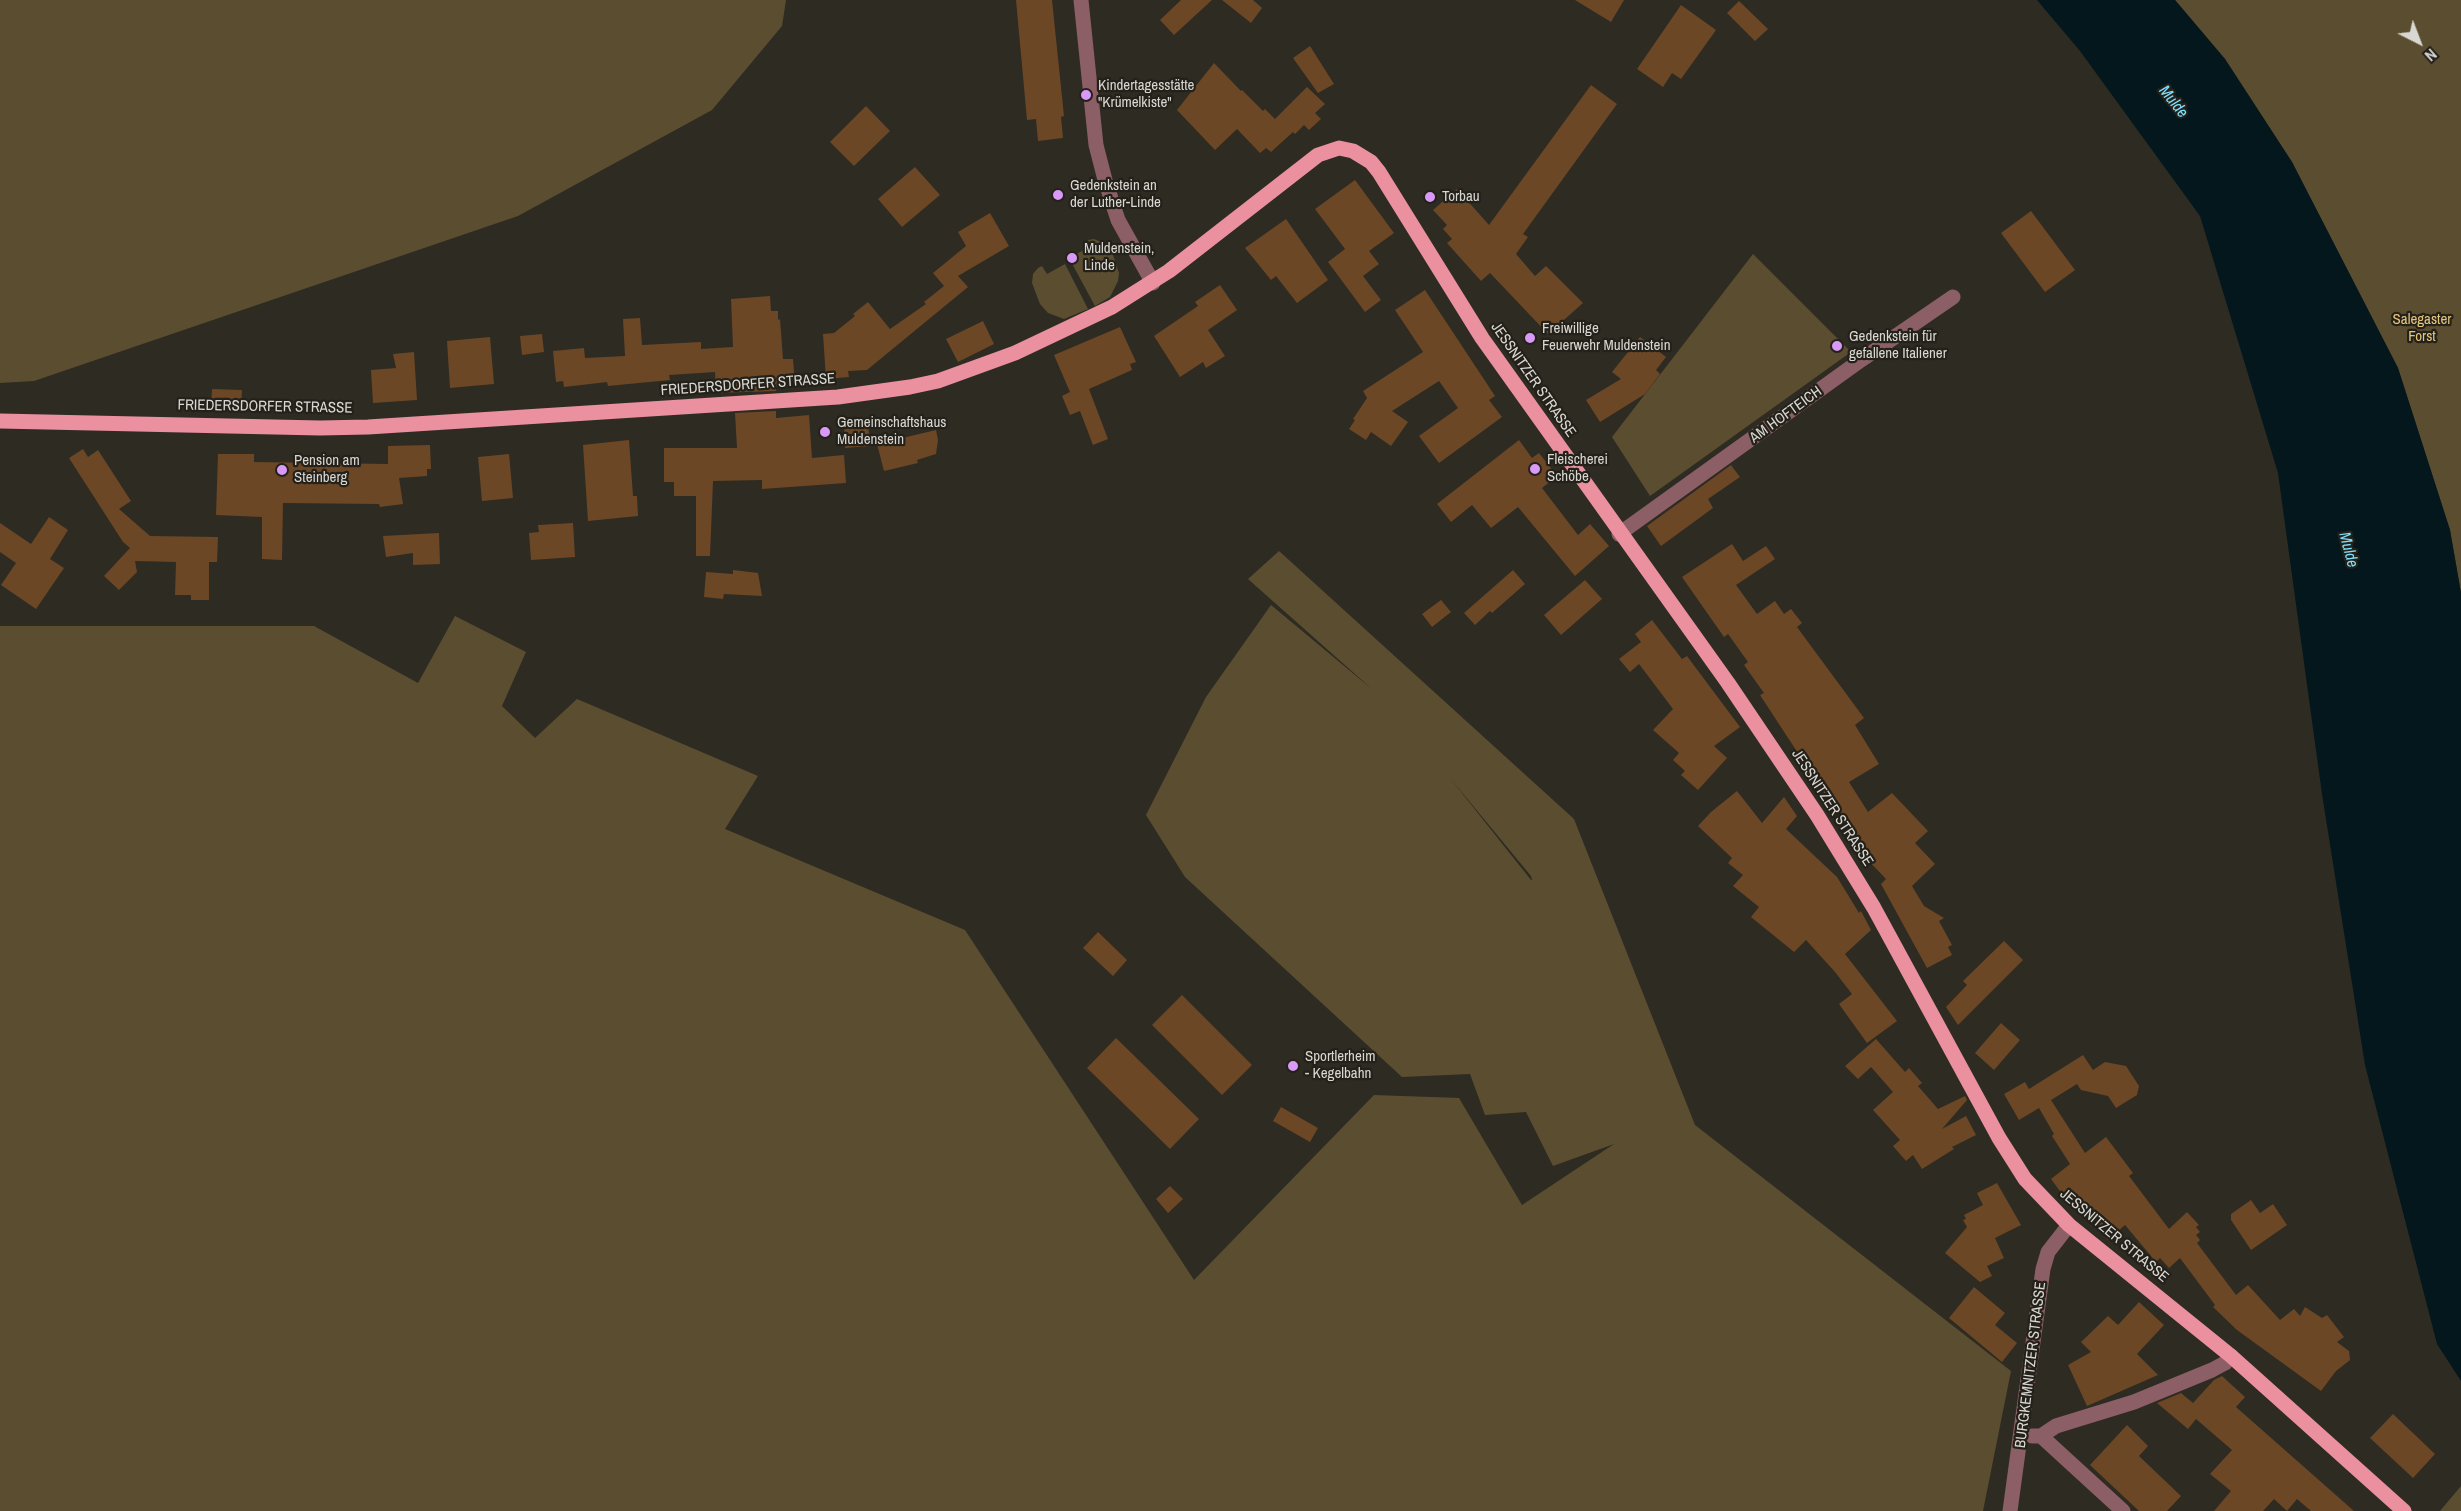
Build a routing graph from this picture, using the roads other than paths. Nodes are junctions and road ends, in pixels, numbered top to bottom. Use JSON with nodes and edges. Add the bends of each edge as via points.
{"nodes":[{"id":1,"x":1082,"y":0,"type":"edge"},
{"id":2,"x":1353,"y":151,"type":"joint"},
{"id":3,"x":1152,"y":283,"type":"junction"},
{"id":4,"x":1953,"y":297,"type":"dead end"},
{"id":5,"x":0,"y":421,"type":"edge"},
{"id":6,"x":1619,"y":534,"type":"junction"},
{"id":7,"x":2069,"y":1225,"type":"junction"},
{"id":8,"x":2231,"y":1356,"type":"junction"},
{"id":9,"x":2022,"y":1436,"type":"junction"},
{"id":10,"x":2041,"y":1436,"type":"junction"},
{"id":11,"x":2010,"y":1511,"type":"edge"},
{"id":12,"x":2123,"y":1511,"type":"edge"},
{"id":13,"x":2404,"y":1511,"type":"edge"}],
"edges":[{"from":1,"to":3,"type":"street","via":[[1096,145],[1118,220]]},
{"from":2,"to":3,"type":"main road","name":"FRIEDERSDORFER STRASSE","via":[[1339,148],[1318,155]]},
{"from":2,"to":6,"type":"main road","name":"JESSNITZER STRASSE","via":[[1379,172],[1482,338]]},
{"from":3,"to":5,"type":"main road","name":"FRIEDERSDORFER STRASSE","via":[[1095,316],[1015,353],[938,381],[887,392],[368,427]]},
{"from":4,"to":6,"type":"street","name":"AM HOFTEICH"},
{"from":6,"to":7,"type":"main road","name":"JESSNITZER STRASSE","via":[[1728,683],[1817,815],[1874,908],[2015,1164]]},
{"from":7,"to":8,"type":"main road","name":"JESSNITZER STRASSE"},
{"from":7,"to":9,"type":"street","name":"BURGKEMNITZER STRASSE","via":[[2048,1252],[2043,1269]]},
{"from":8,"to":10,"type":"street","via":[[2212,1370],[2134,1402],[2056,1426]]},
{"from":8,"to":13,"type":"main road","name":"JESSNITZER STRASSE"},
{"from":9,"to":10,"type":"street"},
{"from":9,"to":11,"type":"street","name":"BURGKEMNITZER STRASSE"},
{"from":10,"to":12,"type":"street"}]}
